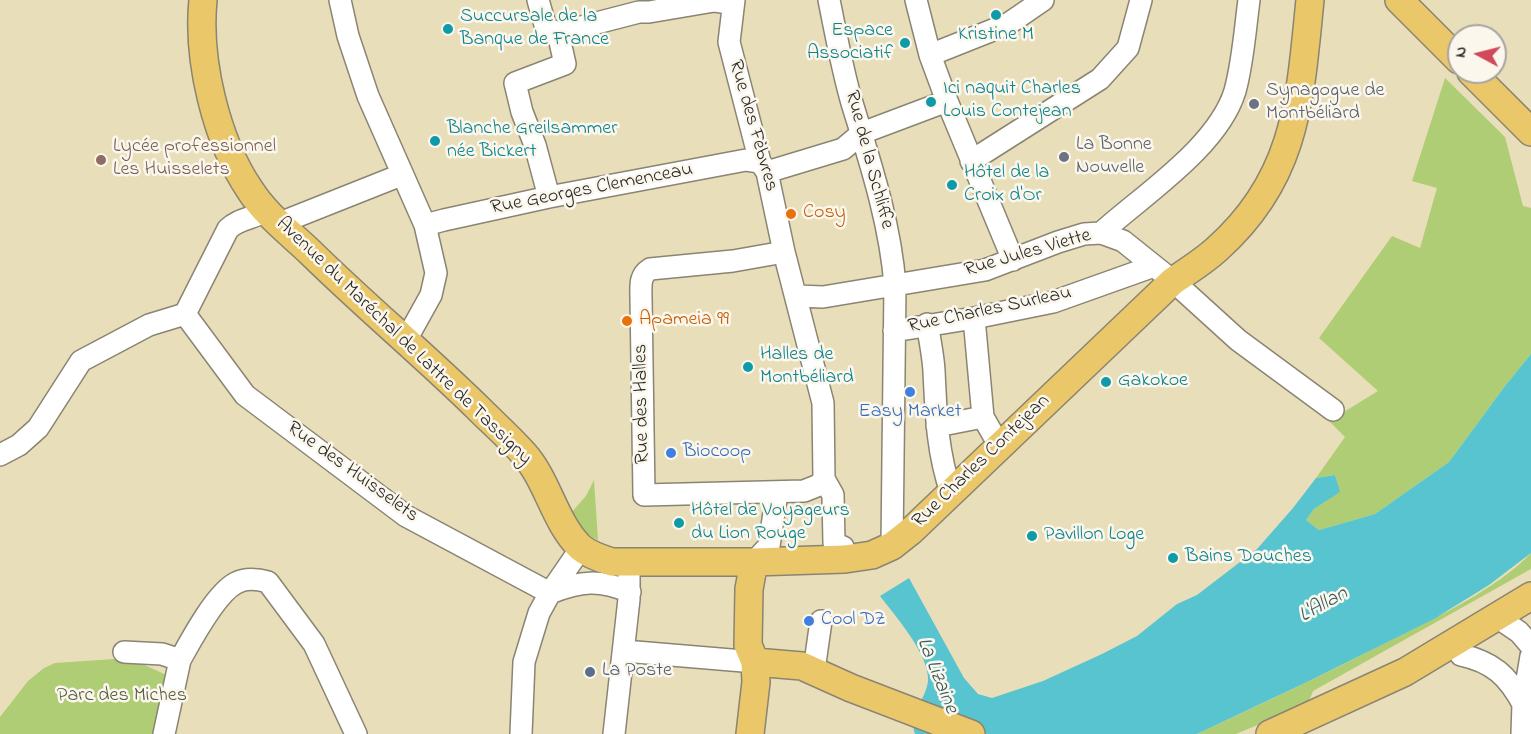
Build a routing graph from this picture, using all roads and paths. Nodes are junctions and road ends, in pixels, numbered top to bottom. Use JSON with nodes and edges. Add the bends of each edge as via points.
{"nodes":[{"id":1,"x":202,"y":0,"type":"edge"},
{"id":2,"x":340,"y":0,"type":"edge"},
{"id":3,"x":538,"y":0,"type":"edge"},
{"id":4,"x":829,"y":0,"type":"edge"},
{"id":5,"x":916,"y":0,"type":"edge"},
{"id":6,"x":1043,"y":0,"type":"edge"},
{"id":7,"x":1141,"y":0,"type":"edge"},
{"id":8,"x":1249,"y":0,"type":"edge"},
{"id":9,"x":1311,"y":0,"type":"edge"},
{"id":10,"x":1327,"y":0,"type":"edge"},
{"id":11,"x":1399,"y":0,"type":"edge"},
{"id":12,"x":734,"y":2,"type":"edge"},
{"id":13,"x":637,"y":6,"type":"edge"},
{"id":14,"x":558,"y":33,"type":"junction"},
{"id":15,"x":1447,"y":48,"type":"edge"},
{"id":16,"x":1305,"y":49,"type":"junction"},
{"id":17,"x":930,"y":55,"type":"junction"},
{"id":18,"x":1483,"y":84,"type":"edge"},
{"id":19,"x":947,"y":101,"type":"junction"},
{"id":20,"x":1531,"y":132,"type":"edge"},
{"id":21,"x":862,"y":133,"type":"junction"},
{"id":22,"x":971,"y":161,"type":"junction"},
{"id":23,"x":764,"y":167,"type":"junction"},
{"id":24,"x":401,"y":175,"type":"junction"},
{"id":25,"x":549,"y":197,"type":"junction"},
{"id":26,"x":274,"y":216,"type":"junction"},
{"id":27,"x":425,"y":225,"type":"junction"},
{"id":28,"x":1101,"y":233,"type":"junction"},
{"id":29,"x":784,"y":252,"type":"junction"},
{"id":30,"x":1013,"y":260,"type":"junction"},
{"id":31,"x":1163,"y":274,"type":"junction"},
{"id":32,"x":895,"y":285,"type":"junction"},
{"id":33,"x":796,"y":296,"type":"junction"},
{"id":34,"x":185,"y":314,"type":"junction"},
{"id":35,"x":974,"y":318,"type":"junction"},
{"id":36,"x":927,"y":324,"type":"junction"},
{"id":37,"x":894,"y":331,"type":"junction"},
{"id":38,"x":406,"y":340,"type":"junction"},
{"id":39,"x":1333,"y":410,"type":"dead end"},
{"id":40,"x":983,"y":417,"type":"junction"},
{"id":41,"x":936,"y":426,"type":"junction"},
{"id":42,"x":999,"y":445,"type":"junction"},
{"id":43,"x":0,"y":455,"type":"edge"},
{"id":44,"x":824,"y":479,"type":"junction"},
{"id":45,"x":951,"y":492,"type":"junction"},
{"id":46,"x":777,"y":493,"type":"junction"},
{"id":47,"x":892,"y":546,"type":"junction"},
{"id":48,"x":581,"y":548,"type":"junction"},
{"id":49,"x":845,"y":559,"type":"junction"},
{"id":50,"x":630,"y":562,"type":"junction"},
{"id":51,"x":754,"y":562,"type":"junction"},
{"id":52,"x":630,"y":592,"type":"junction"},
{"id":53,"x":550,"y":593,"type":"junction"},
{"id":54,"x":1531,"y":596,"type":"edge"},
{"id":55,"x":821,"y":621,"type":"dead end"},
{"id":56,"x":1494,"y":640,"type":"edge"},
{"id":57,"x":624,"y":651,"type":"junction"},
{"id":58,"x":124,"y":652,"type":"dead end"},
{"id":59,"x":1531,"y":655,"type":"edge"},
{"id":60,"x":180,"y":660,"type":"junction"},
{"id":61,"x":755,"y":662,"type":"junction"},
{"id":62,"x":814,"y":670,"type":"junction"},
{"id":63,"x":1405,"y":672,"type":"junction"},
{"id":64,"x":1523,"y":704,"type":"junction"},
{"id":65,"x":1300,"y":728,"type":"edge"},
{"id":66,"x":164,"y":734,"type":"edge"},
{"id":67,"x":356,"y":734,"type":"edge"},
{"id":68,"x":521,"y":734,"type":"edge"},
{"id":69,"x":614,"y":734,"type":"edge"},
{"id":70,"x":750,"y":734,"type":"edge"},
{"id":71,"x":971,"y":734,"type":"edge"},
{"id":72,"x":1270,"y":734,"type":"edge"},
{"id":73,"x":1522,"y":734,"type":"edge"}],
"edges":[{"from":1,"to":26,"type":"main road","name":"Avenue du Maréchal de Lattre de Tassigny","via":[[202,47],[215,112],[238,170],[250,191]]},
{"from":2,"to":24,"type":"street","via":[[368,96]]},
{"from":3,"to":14,"type":"street","via":[[546,28]]},
{"from":4,"to":21,"type":"street","name":"Rue de la Schliffe"},
{"from":5,"to":17,"type":"street"},
{"from":6,"to":17,"type":"street","via":[[1008,24]]},
{"from":7,"to":22,"type":"street","via":[[1128,48],[1100,79]]},
{"from":8,"to":28,"type":"street","via":[[1235,91],[1216,129],[1159,186]]},
{"from":9,"to":16,"type":"main road"},
{"from":10,"to":16,"type":"main road"},
{"from":11,"to":15,"type":"main road"},
{"from":12,"to":13,"type":"street","via":[[714,1],[649,12]]},
{"from":12,"to":23,"type":"street","name":"Rue des Fèbvres","via":[[729,42]]},
{"from":13,"to":14,"type":"street","via":[[604,21]]},
{"from":14,"to":25,"type":"street","via":[[566,64],[515,83]]},
{"from":16,"to":31,"type":"main road","name":"Rue Charles Contejean","via":[[1290,141],[1264,195],[1217,249]]},
{"from":17,"to":19,"type":"street"},
{"from":18,"to":20,"type":"main road"},
{"from":19,"to":21,"type":"street","name":"Rue Georges Clemenceau"},
{"from":19,"to":22,"type":"street"},
{"from":21,"to":23,"type":"street","name":"Rue Georges Clemenceau","via":[[843,149]]},
{"from":21,"to":32,"type":"street","name":"Rue de la Schliffe","via":[[893,257]]},
{"from":22,"to":30,"type":"street"},
{"from":23,"to":25,"type":"street","name":"Rue Georges Clemenceau","via":[[746,160]]},
{"from":23,"to":29,"type":"street","name":"Rue des Fèbvres"},
{"from":24,"to":26,"type":"street"},
{"from":24,"to":27,"type":"street"},
{"from":25,"to":27,"type":"street","name":"Rue Georges Clemenceau"},
{"from":26,"to":34,"type":"street","via":[[258,216],[234,223],[228,229]]},
{"from":26,"to":38,"type":"main road","name":"Avenue du Maréchal de Lattre de Tassigny"},
{"from":27,"to":38,"type":"street","via":[[436,273],[431,295]]},
{"from":28,"to":30,"type":"street","name":"Rue Jules Viette","via":[[1084,234]]},
{"from":28,"to":31,"type":"street","name":"Rue Jules Viette","via":[[1123,242]]},
{"from":29,"to":33,"type":"street","name":"Rue des Fèbvres"},
{"from":29,"to":46,"type":"street","name":"Rue des Halles","via":[[650,269],[641,279],[644,495]]},
{"from":30,"to":32,"type":"street","name":"Rue Jules Viette","via":[[986,270]]},
{"from":31,"to":35,"type":"street","name":"Rue Charles Surleau","via":[[1053,303]]},
{"from":31,"to":39,"type":"street","name":"Rue Jules Viette","via":[[1238,339]]},
{"from":31,"to":42,"type":"main road","name":"Rue Charles Contejean"},
{"from":32,"to":33,"type":"street","name":"Rue Jules Viette","via":[[823,297]]},
{"from":32,"to":37,"type":"street","name":"Rue de la Schliffe"},
{"from":33,"to":44,"type":"street","name":"Rue des Fèbvres","via":[[823,403]]},
{"from":34,"to":43,"type":"street","via":[[149,325],[81,361],[38,428]]},
{"from":34,"to":53,"type":"street","name":"Rue des Huisselets","via":[[245,394],[406,516]]},
{"from":35,"to":36,"type":"street","name":"Rue Charles Surleau"},
{"from":35,"to":40,"type":"street"},
{"from":36,"to":37,"type":"street","name":"Rue Charles Surleau"},
{"from":36,"to":41,"type":"street","via":[[934,369]]},
{"from":37,"to":47,"type":"street","name":"Rue de la Schliffe"},
{"from":38,"to":48,"type":"main road","name":"Avenue du Maréchal de Lattre de Tassigny","via":[[525,454]]},
{"from":40,"to":41,"type":"street"},
{"from":40,"to":42,"type":"street"},
{"from":41,"to":45,"type":"street"},
{"from":42,"to":45,"type":"main road","name":"Rue Charles Contejean"},
{"from":44,"to":46,"type":"street","name":"Rue des Halles","via":[[804,491]]},
{"from":44,"to":49,"type":"street","name":"Rue des Fèbvres","via":[[833,495],[834,543],[843,547]]},
{"from":45,"to":47,"type":"main road","name":"Rue Charles Contejean"},
{"from":46,"to":51,"type":"street","via":[[769,546]]},
{"from":47,"to":49,"type":"main road","name":"Rue Charles Contejean","via":[[872,555]]},
{"from":48,"to":50,"type":"main road","via":[[612,562]]},
{"from":48,"to":53,"type":"street"},
{"from":49,"to":51,"type":"main road","name":"Rue Charles Contejean"},
{"from":50,"to":51,"type":"main road"},
{"from":50,"to":52,"type":"street"},
{"from":51,"to":61,"type":"main road","via":[[749,589],[748,645]]},
{"from":52,"to":53,"type":"street","via":[[592,582]]},
{"from":52,"to":57,"type":"street"},
{"from":53,"to":68,"type":"street","via":[[539,613],[524,662]]},
{"from":54,"to":56,"type":"main road"},
{"from":55,"to":62,"type":"street"},
{"from":56,"to":59,"type":"street","via":[[1519,632]]},
{"from":56,"to":59,"type":"street","via":[[1516,669]]},
{"from":56,"to":63,"type":"main road"},
{"from":56,"to":63,"type":"main road"},
{"from":56,"to":64,"type":"street"},
{"from":57,"to":61,"type":"street"},
{"from":57,"to":69,"type":"street"},
{"from":58,"to":60,"type":"street","via":[[162,654]]},
{"from":59,"to":64,"type":"street"},
{"from":60,"to":66,"type":"street"},
{"from":60,"to":67,"type":"street","via":[[227,589],[238,582],[268,582],[315,644]]},
{"from":61,"to":62,"type":"main road"},
{"from":61,"to":70,"type":"main road"},
{"from":62,"to":71,"type":"main road"},
{"from":63,"to":65,"type":"main road"},
{"from":64,"to":73,"type":"street"},
{"from":65,"to":72,"type":"main road"}]}
